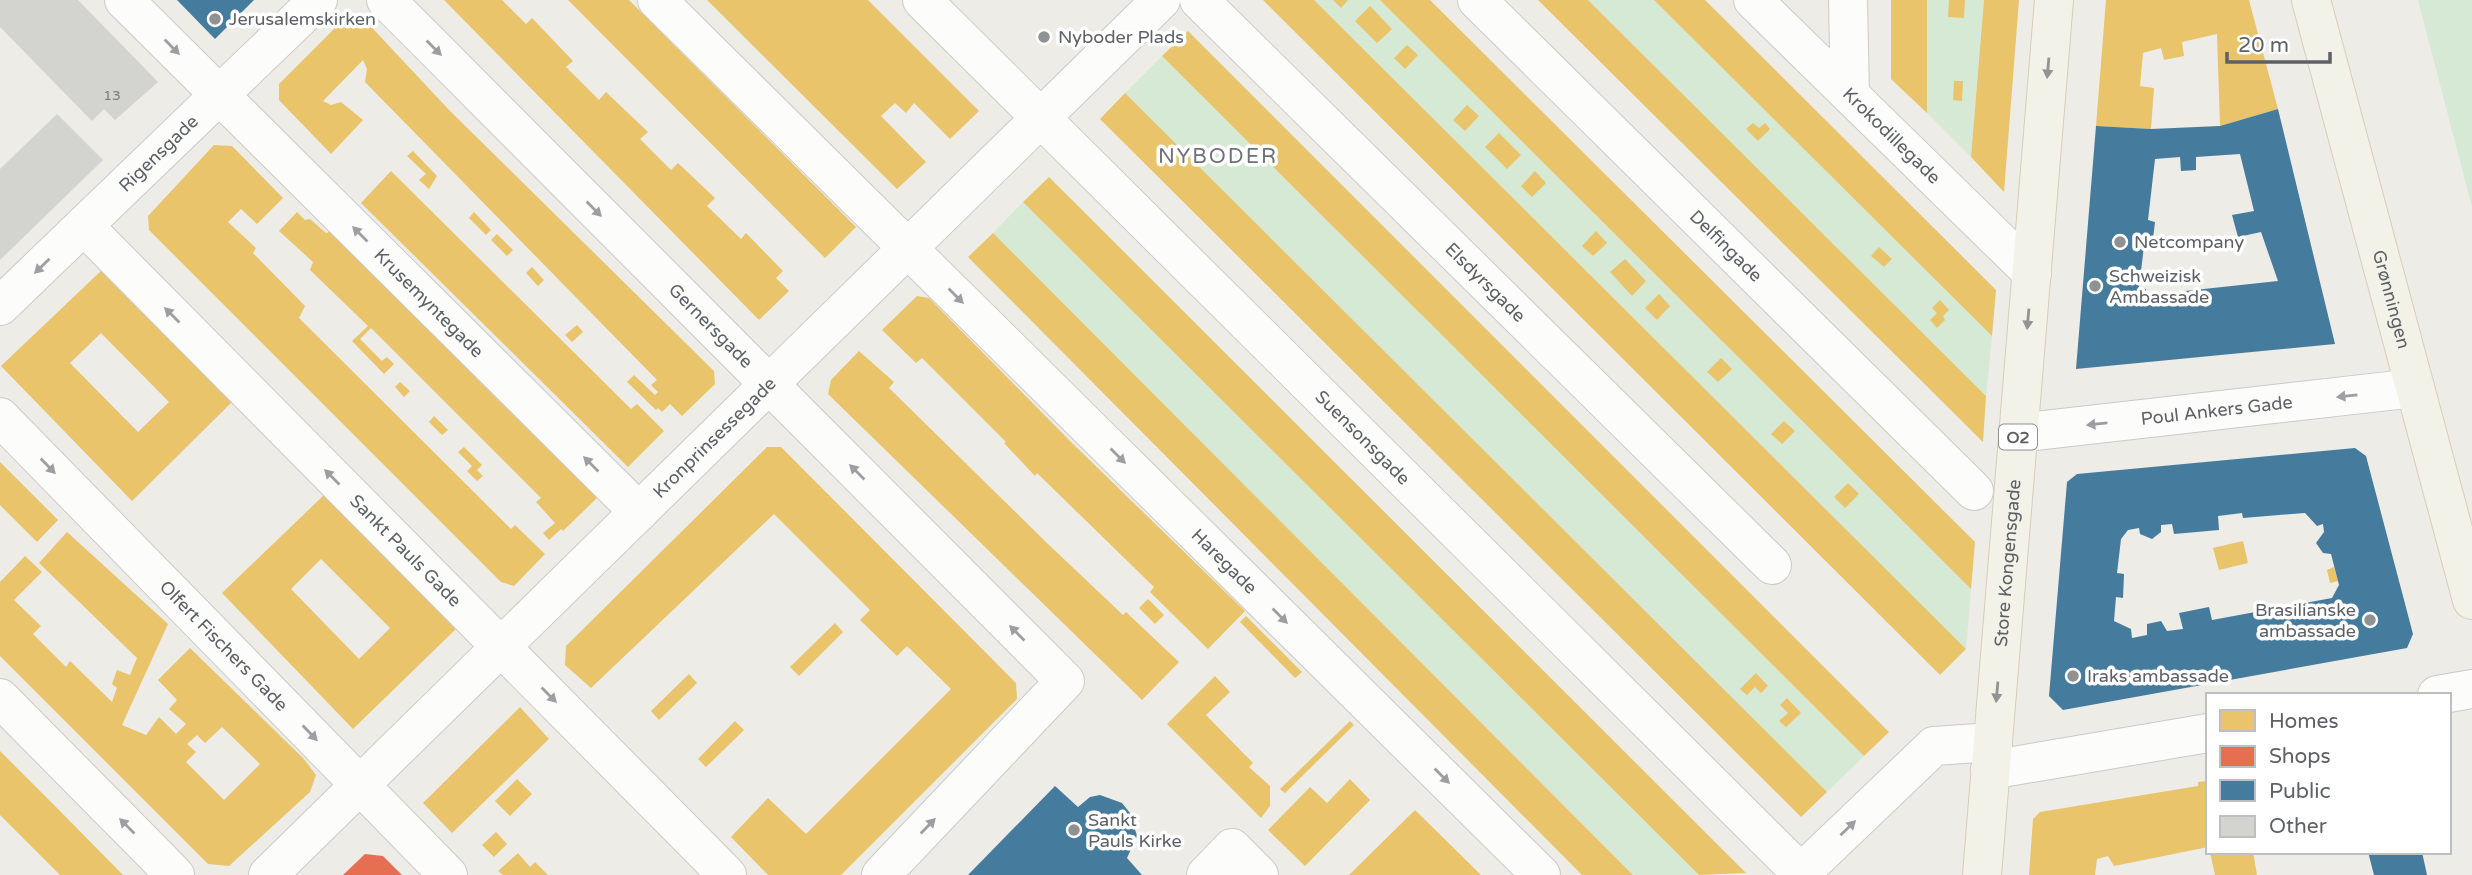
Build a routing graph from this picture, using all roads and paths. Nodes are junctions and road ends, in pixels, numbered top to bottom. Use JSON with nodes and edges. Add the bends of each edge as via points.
{"nodes":[{"id":1,"x":124,"y":0,"type":"edge"},
{"id":2,"x":318,"y":0,"type":"edge"},
{"id":3,"x":386,"y":0,"type":"edge"},
{"id":4,"x":657,"y":0,"type":"edge"},
{"id":5,"x":922,"y":0,"type":"edge"},
{"id":6,"x":1161,"y":0,"type":"edge"},
{"id":7,"x":1199,"y":0,"type":"edge"},
{"id":8,"x":1477,"y":0,"type":"edge"},
{"id":9,"x":1753,"y":0,"type":"edge"},
{"id":10,"x":1848,"y":0,"type":"edge"},
{"id":11,"x":2054,"y":0,"type":"edge"},
{"id":12,"x":2311,"y":0,"type":"edge"},
{"id":13,"x":219,"y":94,"type":"junction"},
{"id":14,"x":1850,"y":95,"type":"junction"},
{"id":15,"x":1041,"y":118,"type":"junction"},
{"id":16,"x":84,"y":226,"type":"junction"},
{"id":17,"x":908,"y":248,"type":"junction"},
{"id":18,"x":2032,"y":272,"type":"junction"},
{"id":19,"x":0,"y":306,"type":"edge"},
{"id":20,"x":769,"y":384,"type":"junction"},
{"id":21,"x":2415,"y":388,"type":"junction"},
{"id":22,"x":0,"y":417,"type":"edge"},
{"id":23,"x":2018,"y":433,"type":"junction"},
{"id":24,"x":1974,"y":491,"type":"dead end"},
{"id":25,"x":639,"y":512,"type":"junction"},
{"id":26,"x":1772,"y":565,"type":"dead end"},
{"id":27,"x":2472,"y":600,"type":"edge"},
{"id":28,"x":501,"y":647,"type":"junction"},
{"id":29,"x":2472,"y":689,"type":"edge"},
{"id":30,"x":2449,"y":693,"type":"edge"},
{"id":31,"x":0,"y":698,"type":"edge"},
{"id":32,"x":2206,"y":733,"type":"edge"},
{"id":33,"x":1992,"y":756,"type":"junction"},
{"id":34,"x":360,"y":785,"type":"junction"},
{"id":35,"x":1801,"y":874,"type":"edge"},
{"id":36,"x":175,"y":875,"type":"edge"},
{"id":37,"x":268,"y":875,"type":"edge"},
{"id":38,"x":448,"y":875,"type":"edge"},
{"id":39,"x":727,"y":875,"type":"edge"},
{"id":40,"x":881,"y":875,"type":"edge"},
{"id":41,"x":1206,"y":875,"type":"edge"},
{"id":42,"x":1259,"y":875,"type":"edge"},
{"id":43,"x":1541,"y":875,"type":"edge"},
{"id":44,"x":1982,"y":875,"type":"edge"}],
"edges":[{"from":1,"to":13,"type":"street","name":"Krusemyntegade","one_way":true},
{"from":2,"to":13,"type":"street","name":"Rigensgade"},
{"from":3,"to":20,"type":"street","name":"Gernersgade","one_way":true},
{"from":4,"to":17,"type":"street","name":"Haregade"},
{"from":5,"to":15,"type":"street","name":"Suensonsgade"},
{"from":6,"to":15,"type":"street","name":"Kronprinsessegade"},
{"from":7,"to":26,"type":"street","name":"Elsdyrsgade"},
{"from":8,"to":24,"type":"street","name":"Delfingade"},
{"from":9,"to":14,"type":"street","name":"Krokodillegade"},
{"from":10,"to":14,"type":"street"},
{"from":11,"to":18,"type":"main road","name":"Store Kongensgade","number":"O2","one_way":true},
{"from":12,"to":21,"type":"main road","name":"Grønningen"},
{"from":13,"to":16,"type":"street","name":"Rigensgade"},
{"from":25,"to":13,"type":"street","name":"Krusemyntegade","one_way":true},
{"from":14,"to":18,"type":"street","name":"Krokodillegade"},
{"from":15,"to":17,"type":"street","name":"Kronprinsessegade"},
{"from":15,"to":35,"type":"street","name":"Suensonsgade"},
{"from":16,"to":19,"type":"street","name":"Rigensgade","one_way":true},
{"from":28,"to":16,"type":"street","name":"Sankt Pauls Gade","one_way":true},
{"from":17,"to":20,"type":"street","name":"Kronprinsessegade"},
{"from":17,"to":43,"type":"street","name":"Haregade","one_way":true},
{"from":18,"to":23,"type":"main road","name":"Store Kongensgade","number":"O2","one_way":true},
{"from":20,"to":25,"type":"street","name":"Kronprinsessegade"},
{"from":40,"to":20,"type":"street","name":"Gernersgade","one_way":true,"via":[[1066,681]]},
{"from":21,"to":23,"type":"street","name":"Poul Ankers Gade","one_way":true},
{"from":21,"to":27,"type":"main road","name":"Grønningen"},
{"from":22,"to":34,"type":"street","name":"Olfert Fischers Gade","one_way":true},
{"from":23,"to":33,"type":"main road","name":"Store Kongensgade","number":"O2","one_way":true},
{"from":25,"to":28,"type":"street","name":"Kronprinsessegade"},
{"from":28,"to":34,"type":"street","name":"Kronprinsessegade"},
{"from":28,"to":39,"type":"street","name":"Sankt Pauls Gade","one_way":true},
{"from":29,"to":30,"type":"street"},
{"from":36,"to":31,"type":"street","one_way":true},
{"from":32,"to":33,"type":"street"},
{"from":35,"to":33,"type":"street","one_way":true,"via":[[1934,746]]},
{"from":33,"to":44,"type":"main road","name":"Store Kongensgade","number":"O2"},
{"from":34,"to":37,"type":"street","name":"Kronprinsessegade"},
{"from":34,"to":38,"type":"street","name":"Olfert Fischers Gade"},
{"from":41,"to":42,"type":"street","via":[[1232,848]]}]}
